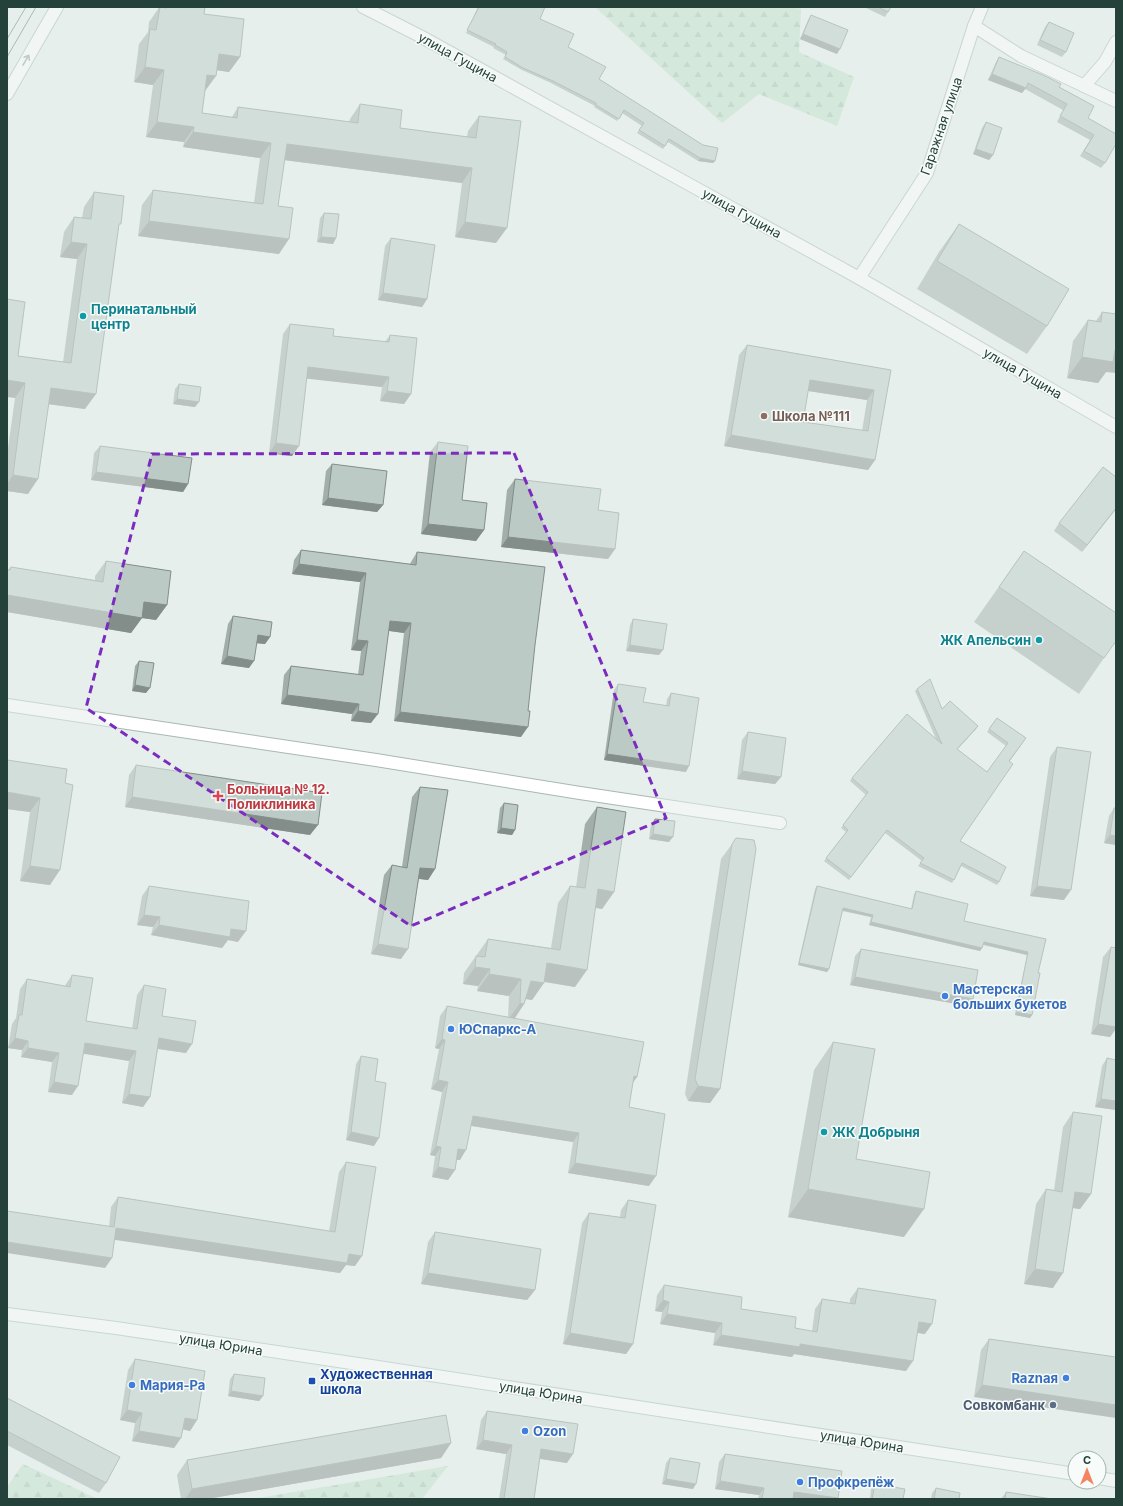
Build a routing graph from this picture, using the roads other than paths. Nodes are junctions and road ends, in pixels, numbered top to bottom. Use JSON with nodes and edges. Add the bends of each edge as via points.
{"nodes":[{"id":1,"x":57,"y":7,"type":"edge"},
{"id":2,"x":363,"y":7,"type":"edge"},
{"id":3,"x":982,"y":7,"type":"edge"},
{"id":4,"x":974,"y":26,"type":"junction"},
{"id":5,"x":1116,"y":42,"type":"edge"},
{"id":6,"x":1084,"y":86,"type":"junction"},
{"id":7,"x":7,"y":94,"type":"edge"},
{"id":8,"x":1116,"y":101,"type":"edge"},
{"id":9,"x":858,"y":278,"type":"junction"},
{"id":10,"x":1116,"y":427,"type":"edge"},
{"id":11,"x":7,"y":705,"type":"edge"},
{"id":12,"x":780,"y":824,"type":"dead end"},
{"id":13,"x":7,"y":1314,"type":"edge"},
{"id":14,"x":1067,"y":1473,"type":"edge"}],
"edges":[{"from":7,"to":1,"type":"street","one_way":true},
{"from":2,"to":9,"type":"street","name":"улица Гущина"},
{"from":3,"to":4,"type":"street","name":"Гаражная улица"},
{"from":4,"to":6,"type":"street","via":[[1021,56]]},
{"from":4,"to":9,"type":"street","name":"Гаражная улица","via":[[927,173]]},
{"from":5,"to":6,"type":"street","via":[[1105,62]]},
{"from":6,"to":8,"type":"street"},
{"from":9,"to":10,"type":"street","name":"улица Гущина"},
{"from":11,"to":12,"type":"street"},
{"from":13,"to":14,"type":"street","name":"улица Юрина","via":[[365,1365]]}]}
